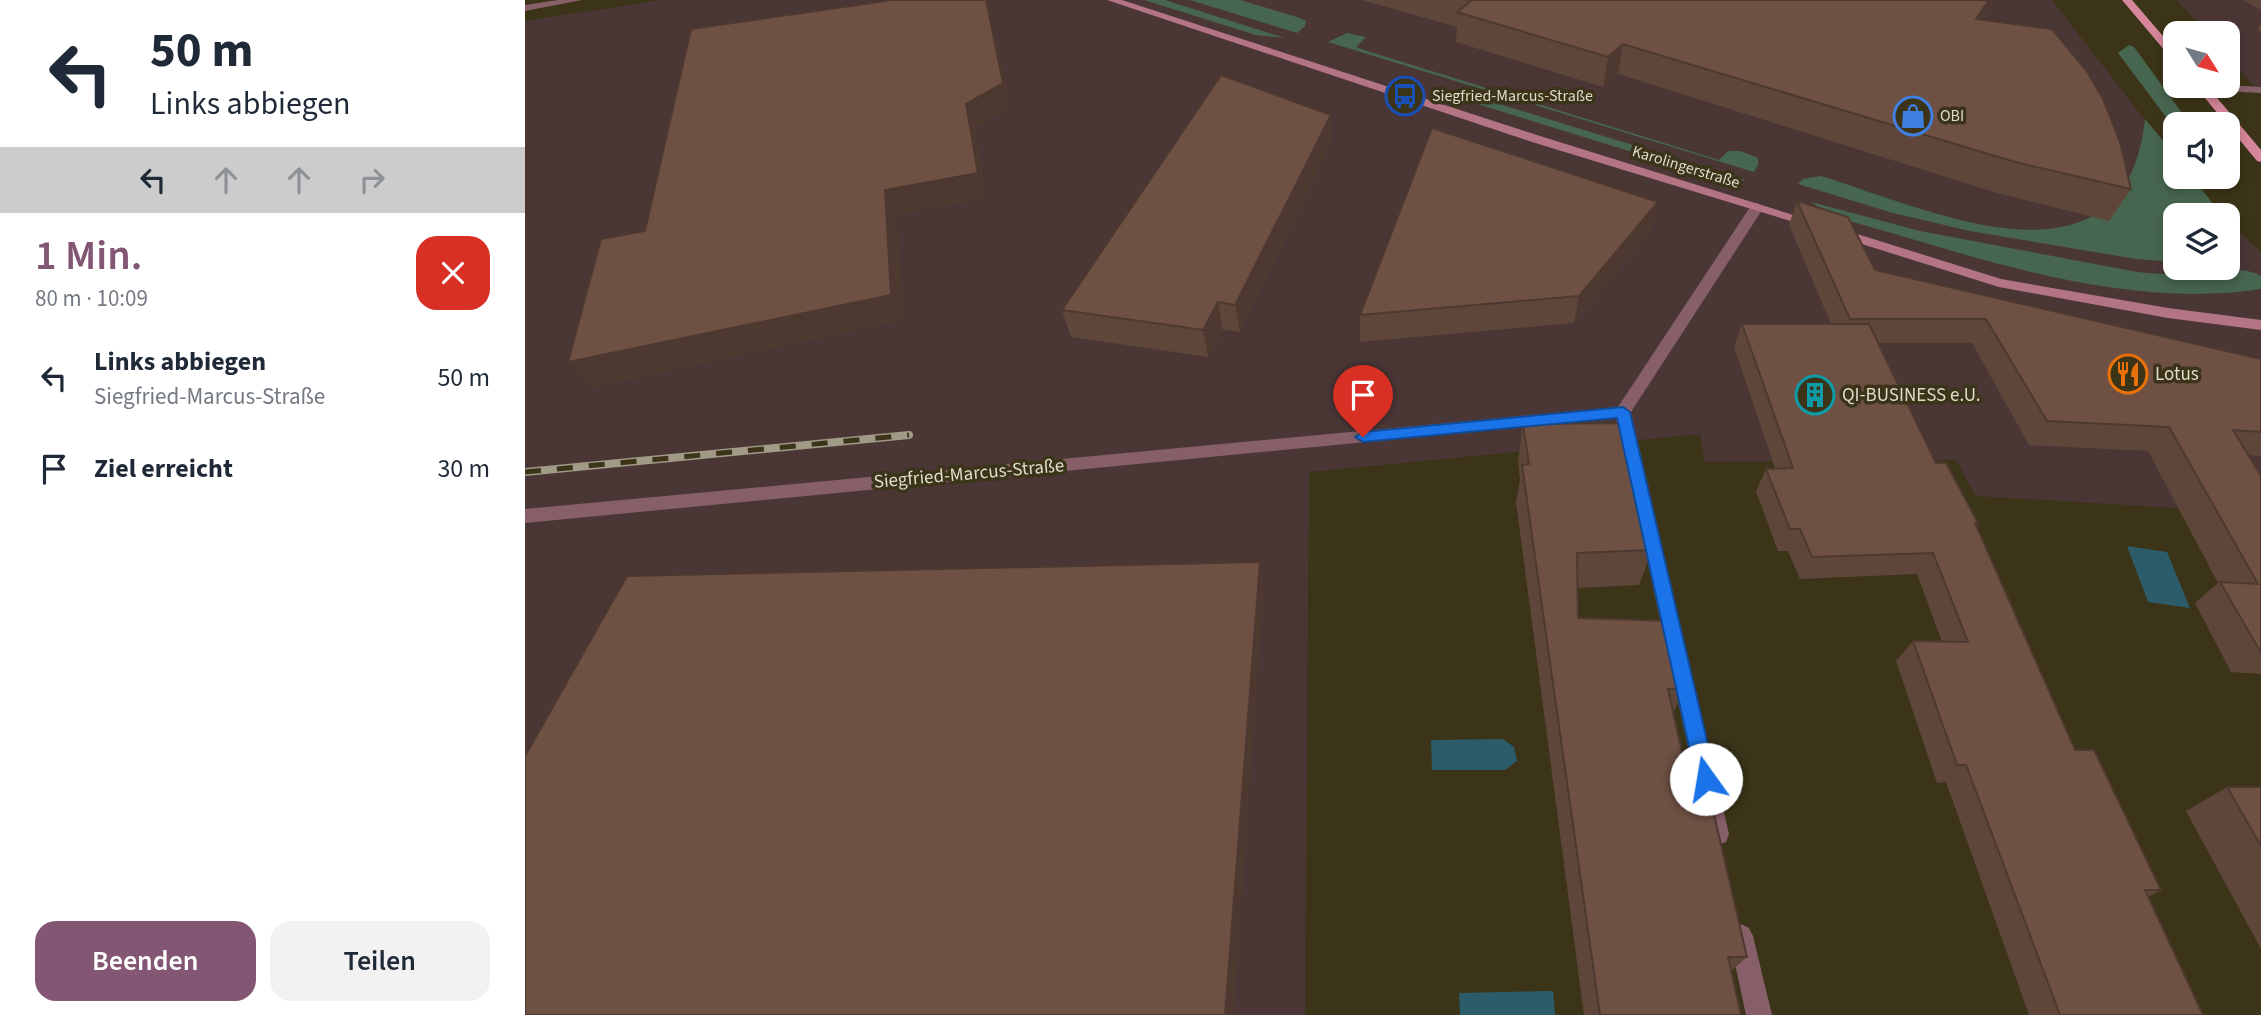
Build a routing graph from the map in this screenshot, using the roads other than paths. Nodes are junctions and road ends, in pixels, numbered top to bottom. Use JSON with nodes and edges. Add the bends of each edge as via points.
{"nodes":[{"id":1,"x":577,"y":0,"type":"edge"},
{"id":2,"x":1112,"y":0,"type":"edge"},
{"id":3,"x":2127,"y":0,"type":"edge"},
{"id":4,"x":525,"y":8,"type":"edge"},
{"id":5,"x":2163,"y":42,"type":"edge"},
{"id":6,"x":2240,"y":89,"type":"edge"},
{"id":7,"x":2261,"y":90,"type":"edge"},
{"id":8,"x":2211,"y":98,"type":"edge"},
{"id":9,"x":2261,"y":158,"type":"edge"},
{"id":10,"x":1757,"y":207,"type":"junction"},
{"id":11,"x":2261,"y":325,"type":"edge"},
{"id":12,"x":1623,"y":412,"type":"junction"},
{"id":13,"x":525,"y":516,"type":"edge"},
{"id":14,"x":1723,"y":854,"type":"edge"},
{"id":15,"x":1738,"y":921,"type":"edge"},
{"id":16,"x":1759,"y":1015,"type":"edge"}],
"edges":[{"from":1,"to":4,"type":"street"},
{"from":2,"to":10,"type":"street","name":"Karolingerstraße"},
{"from":3,"to":5,"type":"main road"},
{"from":6,"to":7,"type":"street"},
{"from":8,"to":9,"type":"main road"},
{"from":10,"to":11,"type":"street","name":"Karolingerstraße","via":[[1999,283]]},
{"from":10,"to":12,"type":"street"},
{"from":12,"to":13,"type":"street","name":"Siegfried-Marcus-Straße"},
{"from":12,"to":14,"type":"street"},
{"from":15,"to":16,"type":"street"}]}
